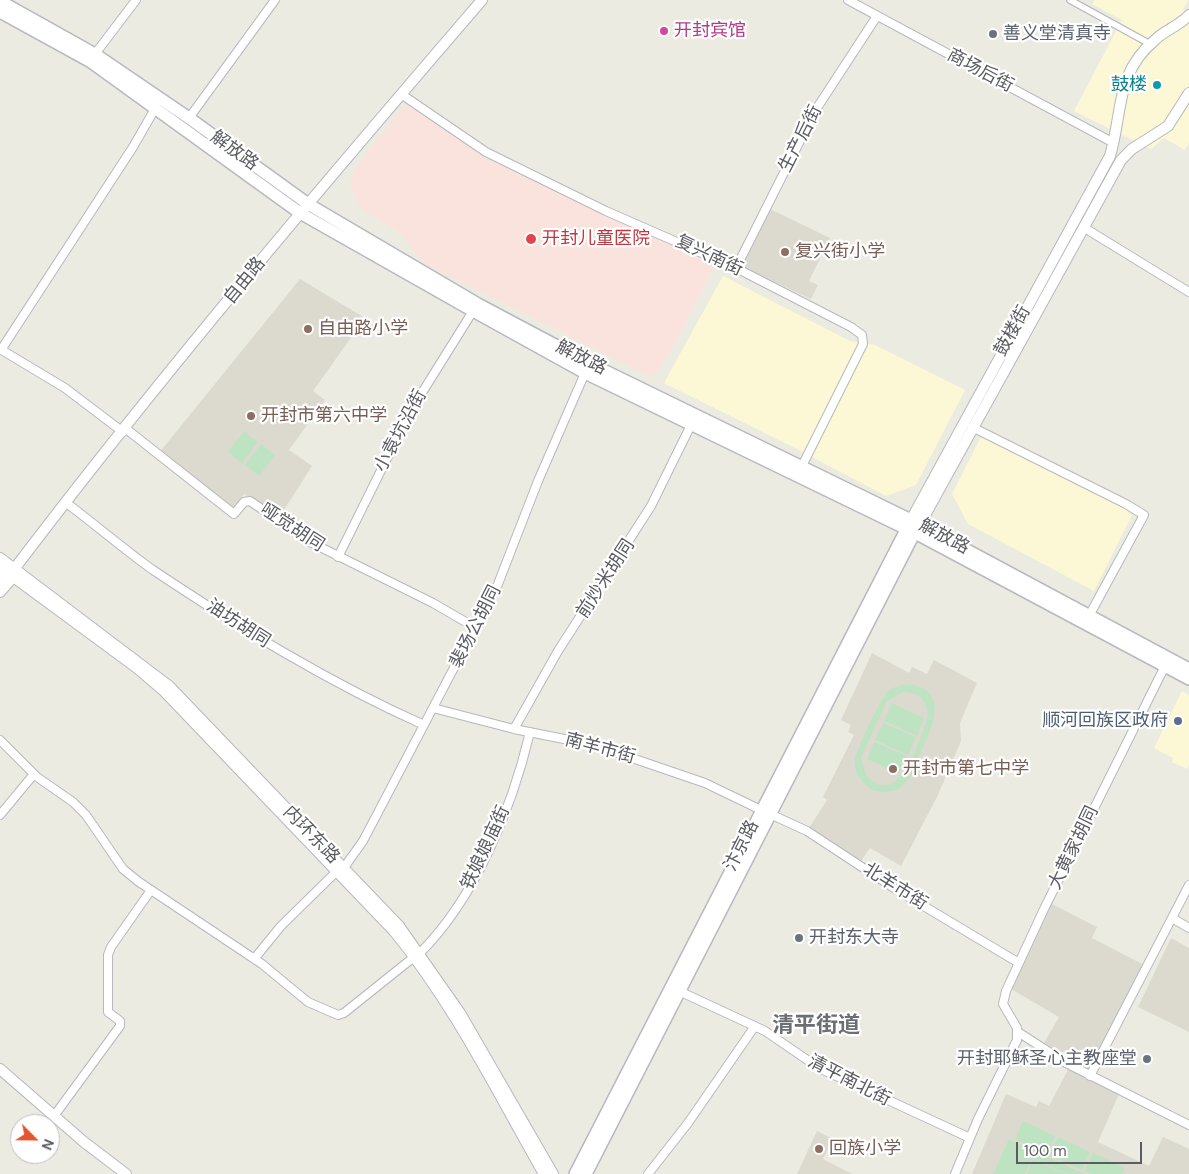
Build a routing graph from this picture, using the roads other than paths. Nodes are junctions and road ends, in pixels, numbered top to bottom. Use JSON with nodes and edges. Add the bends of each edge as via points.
{"nodes":[{"id":1,"x":136,"y":0,"type":"edge"},
{"id":2,"x":275,"y":0,"type":"edge"},
{"id":3,"x":482,"y":0,"type":"edge"},
{"id":4,"x":848,"y":0,"type":"edge"},
{"id":5,"x":1070,"y":0,"type":"edge"},
{"id":6,"x":0,"y":1,"type":"edge"},
{"id":7,"x":0,"y":12,"type":"edge"},
{"id":8,"x":1189,"y":15,"type":"edge"},
{"id":9,"x":877,"y":16,"type":"junction"},
{"id":10,"x":1150,"y":44,"type":"junction"},
{"id":11,"x":95,"y":54,"type":"junction"},
{"id":12,"x":1189,"y":93,"type":"edge"},
{"id":13,"x":401,"y":94,"type":"junction"},
{"id":14,"x":156,"y":107,"type":"junction"},
{"id":15,"x":189,"y":118,"type":"junction"},
{"id":16,"x":1112,"y":142,"type":"junction"},
{"id":17,"x":304,"y":208,"type":"junction"},
{"id":18,"x":1083,"y":227,"type":"junction"},
{"id":19,"x":736,"y":268,"type":"junction"},
{"id":20,"x":1189,"y":292,"type":"edge"},
{"id":21,"x":473,"y":311,"type":"junction"},
{"id":22,"x":0,"y":350,"type":"edge"},
{"id":23,"x":586,"y":373,"type":"junction"},
{"id":24,"x":691,"y":425,"type":"junction"},
{"id":25,"x":972,"y":427,"type":"junction"},
{"id":26,"x":124,"y":430,"type":"junction"},
{"id":27,"x":802,"y":466,"type":"junction"},
{"id":28,"x":65,"y":502,"type":"junction"},
{"id":29,"x":913,"y":527,"type":"junction"},
{"id":30,"x":338,"y":556,"type":"junction"},
{"id":31,"x":0,"y":558,"type":"edge"},
{"id":32,"x":7,"y":573,"type":"edge"},
{"id":33,"x":0,"y":592,"type":"edge"},
{"id":34,"x":1090,"y":614,"type":"junction"},
{"id":35,"x":476,"y":628,"type":"junction"},
{"id":36,"x":1164,"y":666,"type":"junction"},
{"id":37,"x":1189,"y":669,"type":"edge"},
{"id":38,"x":1189,"y":679,"type":"edge"},
{"id":39,"x":433,"y":708,"type":"junction"},
{"id":40,"x":424,"y":725,"type":"junction"},
{"id":41,"x":514,"y":729,"type":"junction"},
{"id":42,"x":530,"y":732,"type":"junction"},
{"id":43,"x":0,"y":740,"type":"edge"},
{"id":44,"x":34,"y":774,"type":"junction"},
{"id":45,"x":765,"y":812,"type":"junction"},
{"id":46,"x":0,"y":815,"type":"edge"},
{"id":47,"x":340,"y":870,"type":"junction"},
{"id":48,"x":1189,"y":884,"type":"edge"},
{"id":49,"x":151,"y":890,"type":"junction"},
{"id":50,"x":1172,"y":918,"type":"junction"},
{"id":51,"x":1189,"y":928,"type":"edge"},
{"id":52,"x":417,"y":955,"type":"junction"},
{"id":53,"x":254,"y":959,"type":"junction"},
{"id":54,"x":1019,"y":964,"type":"junction"},
{"id":55,"x":679,"y":991,"type":"junction"},
{"id":56,"x":755,"y":1026,"type":"junction"},
{"id":57,"x":1018,"y":1032,"type":"junction"},
{"id":58,"x":0,"y":1069,"type":"edge"},
{"id":59,"x":1090,"y":1076,"type":"junction"},
{"id":60,"x":52,"y":1114,"type":"edge"},
{"id":61,"x":55,"y":1114,"type":"edge"},
{"id":62,"x":60,"y":1121,"type":"edge"},
{"id":63,"x":1189,"y":1125,"type":"edge"},
{"id":64,"x":970,"y":1138,"type":"junction"},
{"id":65,"x":126,"y":1174,"type":"edge"},
{"id":66,"x":544,"y":1174,"type":"edge"},
{"id":67,"x":553,"y":1174,"type":"edge"},
{"id":68,"x":575,"y":1174,"type":"edge"},
{"id":69,"x":586,"y":1174,"type":"edge"},
{"id":70,"x":648,"y":1174,"type":"edge"},
{"id":71,"x":955,"y":1174,"type":"edge"}],
"edges":[{"from":1,"to":11,"type":"street"},
{"from":2,"to":15,"type":"street"},
{"from":3,"to":13,"type":"street","name":"自由路"},
{"from":4,"to":9,"type":"street","name":"商场后街"},
{"from":5,"to":10,"type":"street"},
{"from":6,"to":11,"type":"main road","name":"解放路"},
{"from":7,"to":14,"type":"main road","name":"解放路","via":[[90,62]]},
{"from":8,"to":10,"type":"street","name":"鼓楼街"},
{"from":9,"to":16,"type":"street","name":"商场后街"},
{"from":9,"to":19,"type":"street","name":"生产后街","via":[[814,111]]},
{"from":10,"to":16,"type":"street","name":"鼓楼街","via":[[1124,84]]},
{"from":11,"to":15,"type":"main road","name":"解放路"},
{"from":12,"to":18,"type":"street","name":"鼓楼街","via":[[1168,126],[1132,149],[1115,169]]},
{"from":13,"to":17,"type":"street","name":"自由路"},
{"from":13,"to":19,"type":"street","name":"复兴南街","via":[[486,152],[606,211]]},
{"from":14,"to":17,"type":"main road","name":"解放路"},
{"from":14,"to":22,"type":"street"},
{"from":15,"to":17,"type":"main road","name":"解放路"},
{"from":16,"to":29,"type":"street","name":"鼓楼街","via":[[1110,156]]},
{"from":17,"to":21,"type":"main road","name":"解放路"},
{"from":17,"to":26,"type":"street","name":"自由路"},
{"from":17,"to":27,"type":"main road","name":"解放路","via":[[565,350]]},
{"from":18,"to":20,"type":"street"},
{"from":18,"to":25,"type":"street","name":"鼓楼街"},
{"from":19,"to":27,"type":"street","name":"复兴南街","via":[[862,335],[863,344]]},
{"from":21,"to":23,"type":"main road","name":"解放路"},
{"from":21,"to":30,"type":"street","name":"小袁坑沿街","via":[[410,412]]},
{"from":22,"to":26,"type":"street","via":[[65,388]]},
{"from":23,"to":24,"type":"main road","name":"解放路"},
{"from":23,"to":35,"type":"street","name":"裴场公胡同","via":[[538,481],[498,584]]},
{"from":24,"to":29,"type":"main road","name":"解放路"},
{"from":24,"to":41,"type":"street","name":"前炒米胡同","via":[[651,506],[558,651]]},
{"from":25,"to":29,"type":"street","name":"鼓楼街"},
{"from":25,"to":34,"type":"street","via":[[1144,515]]},
{"from":26,"to":28,"type":"street","name":"自由路"},
{"from":26,"to":30,"type":"street","name":"哑觉胡同","via":[[234,514],[244,502],[250,501],[310,542]]},
{"from":27,"to":29,"type":"main road","name":"解放路"},
{"from":28,"to":32,"type":"street","name":"自由路"},
{"from":28,"to":40,"type":"street","name":"油坊胡同","via":[[152,568],[265,642],[339,684]]},
{"from":29,"to":34,"type":"main road","name":"解放路"},
{"from":29,"to":36,"type":"main road","name":"解放路"},
{"from":29,"to":45,"type":"main road","name":"汴京路"},
{"from":30,"to":35,"type":"street","name":"哑觉胡同"},
{"from":31,"to":32,"type":"street","name":"内环东路"},
{"from":32,"to":33,"type":"street","name":"自由路"},
{"from":32,"to":47,"type":"street","name":"内环东路","via":[[164,691]]},
{"from":34,"to":37,"type":"main road","name":"解放路"},
{"from":35,"to":39,"type":"street","name":"裴场公胡同"},
{"from":36,"to":38,"type":"main road","name":"解放路"},
{"from":36,"to":54,"type":"street","name":"大黄家胡同"},
{"from":39,"to":40,"type":"street","name":"裴场公胡同"},
{"from":39,"to":41,"type":"street","name":"南羊市街"},
{"from":40,"to":47,"type":"street","name":"裴场公胡同","via":[[363,841]]},
{"from":41,"to":42,"type":"street","name":"南羊市街"},
{"from":42,"to":45,"type":"street","name":"南羊市街","via":[[594,745],[676,772]]},
{"from":42,"to":52,"type":"street","name":"铁娘娘庙街","via":[[511,796],[469,887],[452,916]]},
{"from":43,"to":44,"type":"street"},
{"from":44,"to":46,"type":"street"},
{"from":44,"to":49,"type":"street","via":[[73,802],[123,869]]},
{"from":45,"to":54,"type":"street","name":"北羊市街","via":[[808,831]]},
{"from":45,"to":55,"type":"main road","name":"汴京路"},
{"from":45,"to":68,"type":"main road","name":"汴京路"},
{"from":47,"to":52,"type":"street","name":"内环东路","via":[[399,926]]},
{"from":47,"to":53,"type":"street","name":"裴场公胡同","via":[[281,926]]},
{"from":48,"to":50,"type":"street"},
{"from":49,"to":53,"type":"street"},
{"from":49,"to":61,"type":"street","via":[[108,955],[108,1012],[120,1022],[120,1026]]},
{"from":50,"to":51,"type":"street"},
{"from":50,"to":59,"type":"street"},
{"from":52,"to":53,"type":"street","name":"铁娘娘庙街","via":[[338,1015],[308,1002]]},
{"from":52,"to":66,"type":"street","name":"内环东路"},
{"from":52,"to":67,"type":"street","name":"内环东路","via":[[460,1012]]},
{"from":54,"to":57,"type":"street","name":"大黄家胡同","via":[[1002,1004]]},
{"from":55,"to":56,"type":"street","name":"清平南北街"},
{"from":55,"to":69,"type":"main road","name":"汴京路"},
{"from":56,"to":64,"type":"street","name":"清平南北街","via":[[819,1068]]},
{"from":56,"to":70,"type":"street","via":[[688,1123]]},
{"from":57,"to":59,"type":"street","via":[[1042,1050]]},
{"from":57,"to":64,"type":"street"},
{"from":58,"to":60,"type":"street"},
{"from":59,"to":63,"type":"street"},
{"from":62,"to":65,"type":"street"},
{"from":64,"to":71,"type":"street"}]}
